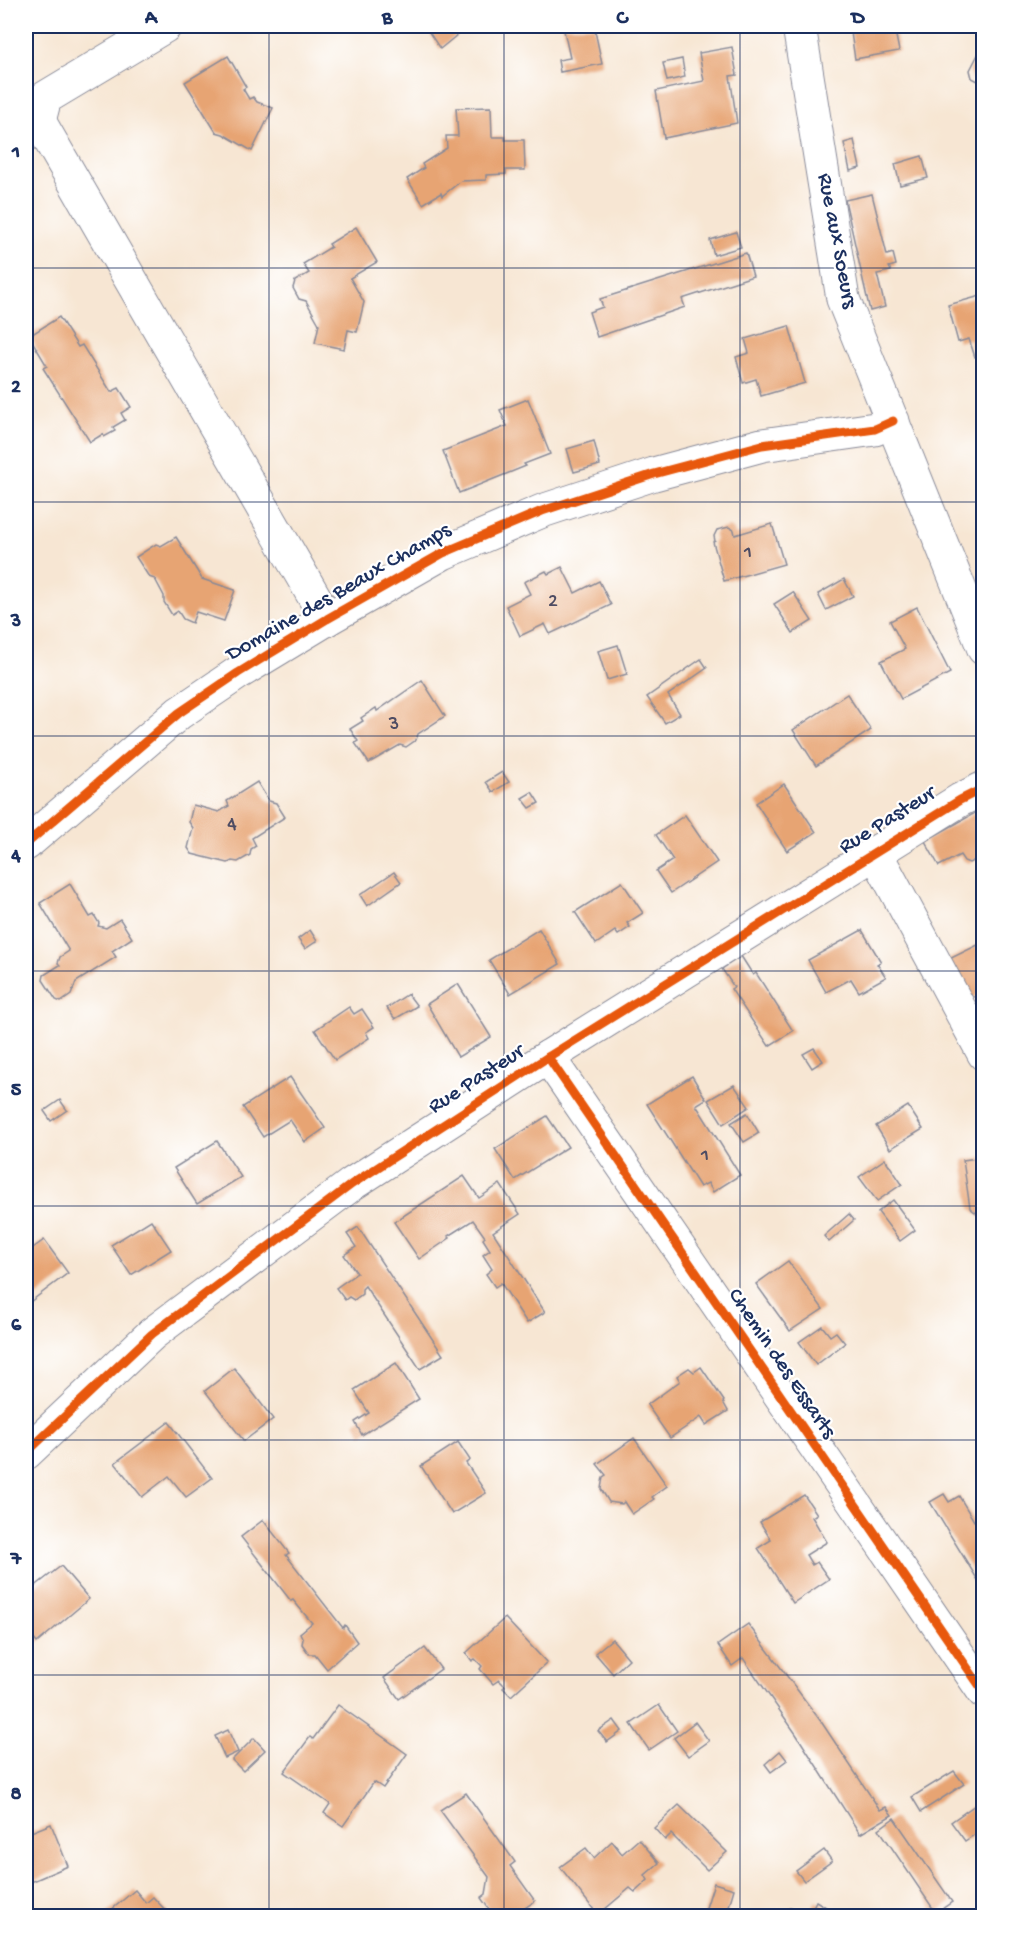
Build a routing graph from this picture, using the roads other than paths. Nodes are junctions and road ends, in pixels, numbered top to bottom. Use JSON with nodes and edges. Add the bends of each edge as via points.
{"nodes":[{"id":1,"x":165,"y":26,"type":"edge"},
{"id":2,"x":799,"y":26,"type":"edge"},
{"id":3,"x":32,"y":125,"type":"edge"},
{"id":4,"x":893,"y":421,"type":"junction"},
{"id":5,"x":327,"y":619,"type":"junction"},
{"id":6,"x":984,"y":648,"type":"edge"},
{"id":7,"x":984,"y":788,"type":"edge"},
{"id":8,"x":26,"y":844,"type":"edge"},
{"id":9,"x":875,"y":852,"type":"junction"},
{"id":10,"x":984,"y":1054,"type":"edge"},
{"id":11,"x":548,"y":1057,"type":"junction"},
{"id":12,"x":26,"y":1453,"type":"edge"},
{"id":13,"x":984,"y":1692,"type":"edge"}],
"edges":[{"from":1,"to":3,"type":"street","name":"Domaine des Beaux Champs","via":[[45,98]]},
{"from":2,"to":4,"type":"street","name":"Rue aux Soeurs","via":[[843,299]]},
{"from":3,"to":5,"type":"street","name":"Domaine des Beaux Champs"},
{"from":4,"to":5,"type":"street","name":"Domaine des Beaux Champs","via":[[875,429],[762,445],[654,474],[542,511],[443,553]]},
{"from":4,"to":6,"type":"street","name":"Rue aux Soeurs"},
{"from":5,"to":8,"type":"street","name":"Domaine des Beaux Champs","via":[[179,713]]},
{"from":7,"to":9,"type":"street","name":"Rue Pasteur"},
{"from":9,"to":10,"type":"street"},
{"from":9,"to":11,"type":"street","name":"Rue Pasteur"},
{"from":11,"to":12,"type":"street","name":"Rue Pasteur","via":[[352,1185],[152,1334]]},
{"from":11,"to":13,"type":"street","name":"Chemin des Essarts"}]}
